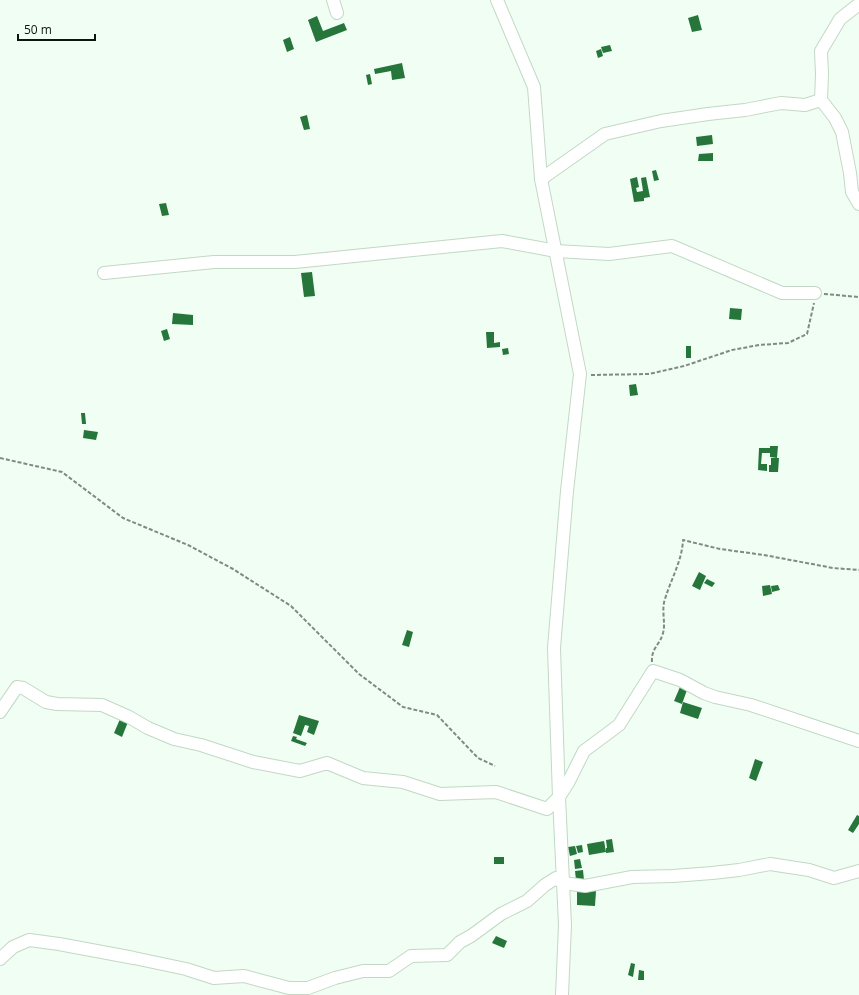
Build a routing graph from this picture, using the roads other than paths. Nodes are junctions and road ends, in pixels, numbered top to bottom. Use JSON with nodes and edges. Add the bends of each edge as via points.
{"nodes":[{"id":1,"x":333,"y":0,"type":"edge"},
{"id":2,"x":497,"y":0,"type":"edge"},
{"id":3,"x":859,"y":4,"type":"edge"},
{"id":4,"x":337,"y":13,"type":"dead end"},
{"id":5,"x":821,"y":100,"type":"junction"},
{"id":6,"x":541,"y":179,"type":"junction"},
{"id":7,"x":859,"y":204,"type":"edge"},
{"id":8,"x":556,"y":251,"type":"junction"},
{"id":9,"x":104,"y":273,"type":"dead end"},
{"id":10,"x":815,"y":292,"type":"road end"},
{"id":11,"x":0,"y":712,"type":"edge"},
{"id":12,"x":859,"y":741,"type":"edge"},
{"id":13,"x":559,"y":797,"type":"junction"},
{"id":14,"x":859,"y":871,"type":"edge"},
{"id":15,"x":563,"y":883,"type":"junction"},
{"id":16,"x":0,"y":959,"type":"edge"},
{"id":17,"x":562,"y":995,"type":"edge"}],
"edges":[{"from":1,"to":4,"type":"street"},
{"from":2,"to":6,"type":"street","via":[[534,87]]},
{"from":3,"to":5,"type":"street","via":[[840,19],[821,51]]},
{"from":5,"to":6,"type":"street","via":[[805,105],[781,102],[745,110],[661,121],[605,134]]},
{"from":5,"to":7,"type":"street","via":[[842,132],[852,192]]},
{"from":6,"to":8,"type":"street"},
{"from":8,"to":9,"type":"street","via":[[502,241],[295,262],[214,262]]},
{"from":8,"to":10,"type":"street","via":[[609,254],[672,246],[782,293]]},
{"from":8,"to":13,"type":"street","via":[[580,374],[554,648]]},
{"from":11,"to":13,"type":"street","via":[[17,687],[46,702],[102,705],[174,739],[253,762],[300,770],[327,763],[363,778],[403,782],[440,794],[496,792],[547,809]]},
{"from":12,"to":13,"type":"street","via":[[751,705],[704,694],[680,680],[653,671],[620,725],[584,751]]},
{"from":13,"to":15,"type":"street"},
{"from":14,"to":15,"type":"street","via":[[834,878],[809,870],[770,864],[712,873],[632,877],[585,886]]},
{"from":15,"to":16,"type":"street","via":[[556,878],[545,884],[527,901],[501,914],[460,942],[447,955],[411,956],[389,972],[363,971],[308,988],[289,988],[244,976],[214,978],[86,948],[28,940],[13,947]]},
{"from":15,"to":17,"type":"street","via":[[565,925]]}]}
